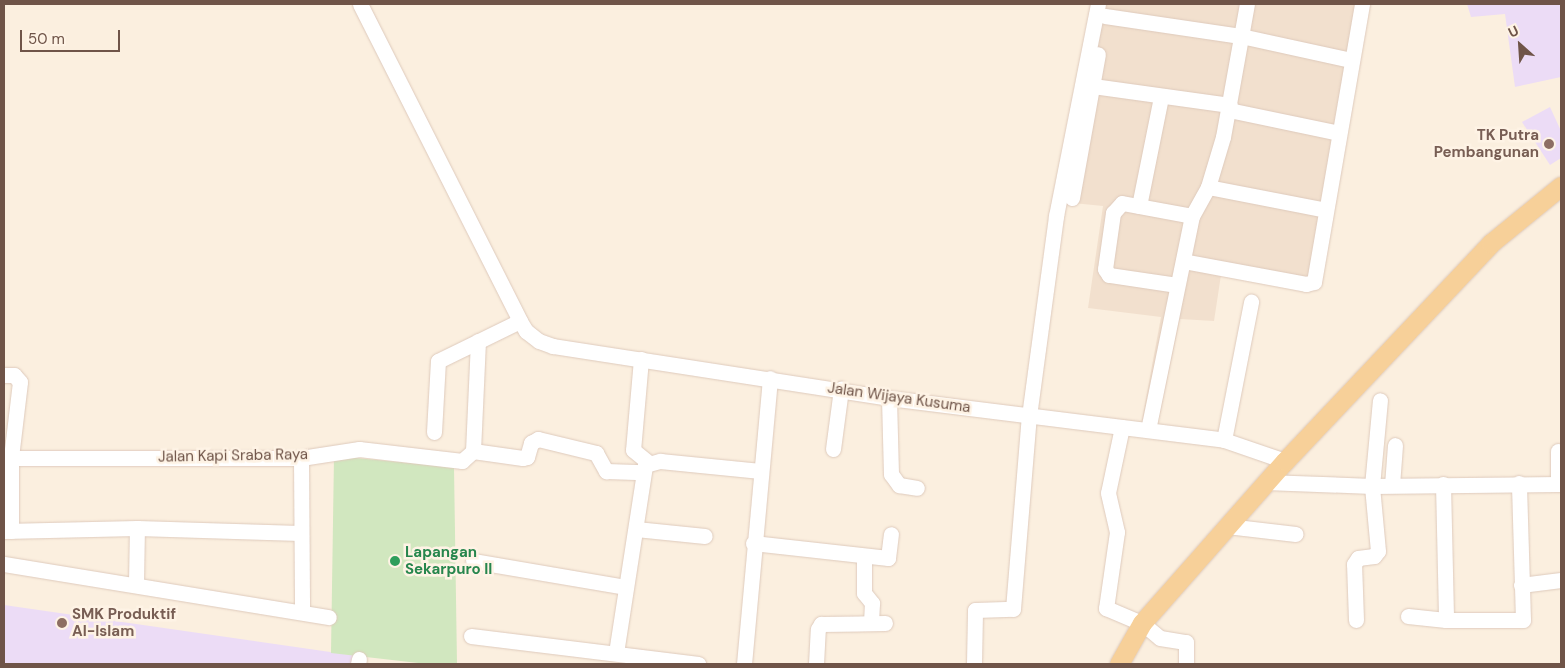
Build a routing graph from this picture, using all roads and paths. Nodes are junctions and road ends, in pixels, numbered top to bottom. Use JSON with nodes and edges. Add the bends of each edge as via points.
{"nodes":[{"id":1,"x":360,"y":4,"type":"edge"},
{"id":2,"x":1247,"y":4,"type":"edge"},
{"id":3,"x":1362,"y":4,"type":"edge"},
{"id":4,"x":1104,"y":8,"type":"edge"},
{"id":5,"x":1240,"y":36,"type":"junction"},
{"id":6,"x":1351,"y":60,"type":"junction"},
{"id":7,"x":1093,"y":86,"type":"junction"},
{"id":8,"x":1161,"y":97,"type":"junction"},
{"id":9,"x":1229,"y":107,"type":"junction"},
{"id":10,"x":1339,"y":133,"type":"junction"},
{"id":11,"x":1561,"y":186,"type":"edge"},
{"id":12,"x":1208,"y":187,"type":"junction"},
{"id":13,"x":1072,"y":198,"type":"dead end"},
{"id":14,"x":1140,"y":206,"type":"junction"},
{"id":15,"x":1326,"y":210,"type":"junction"},
{"id":16,"x":1192,"y":216,"type":"junction"},
{"id":17,"x":1183,"y":261,"type":"junction"},
{"id":18,"x":1177,"y":285,"type":"junction"},
{"id":19,"x":1251,"y":302,"type":"dead end"},
{"id":20,"x":520,"y":320,"type":"junction"},
{"id":21,"x":478,"y":341,"type":"junction"},
{"id":22,"x":641,"y":359,"type":"junction"},
{"id":23,"x":4,"y":375,"type":"edge"},
{"id":24,"x":770,"y":378,"type":"junction"},
{"id":25,"x":841,"y":390,"type":"junction"},
{"id":26,"x":889,"y":398,"type":"junction"},
{"id":27,"x":1380,"y":400,"type":"dead end"},
{"id":28,"x":1029,"y":416,"type":"junction"},
{"id":29,"x":1122,"y":427,"type":"junction"},
{"id":30,"x":1148,"y":430,"type":"junction"},
{"id":31,"x":434,"y":432,"type":"dead end"},
{"id":32,"x":1224,"y":440,"type":"junction"},
{"id":33,"x":1395,"y":445,"type":"dead end"},
{"id":34,"x":833,"y":449,"type":"dead end"},
{"id":35,"x":1558,"y":450,"type":"dead end"},
{"id":36,"x":467,"y":456,"type":"junction"},
{"id":37,"x":7,"y":458,"type":"edge"},
{"id":38,"x":301,"y":458,"type":"junction"},
{"id":39,"x":1285,"y":461,"type":"junction"},
{"id":40,"x":646,"y":467,"type":"junction"},
{"id":41,"x":761,"y":471,"type":"junction"},
{"id":42,"x":1265,"y":482,"type":"junction"},
{"id":43,"x":1519,"y":483,"type":"junction"},
{"id":44,"x":1443,"y":484,"type":"junction"},
{"id":45,"x":1560,"y":484,"type":"edge"},
{"id":46,"x":1392,"y":485,"type":"junction"},
{"id":47,"x":1372,"y":486,"type":"junction"},
{"id":48,"x":917,"y":488,"type":"dead end"},
{"id":49,"x":1227,"y":526,"type":"junction"},
{"id":50,"x":137,"y":528,"type":"junction"},
{"id":51,"x":636,"y":529,"type":"junction"},
{"id":52,"x":8,"y":531,"type":"edge"},
{"id":53,"x":300,"y":534,"type":"junction"},
{"id":54,"x":891,"y":534,"type":"dead end"},
{"id":55,"x":1296,"y":534,"type":"dead end"},
{"id":56,"x":705,"y":536,"type":"dead end"},
{"id":57,"x":753,"y":543,"type":"junction"},
{"id":58,"x":864,"y":556,"type":"junction"},
{"id":59,"x":473,"y":561,"type":"dead end"},
{"id":60,"x":4,"y":564,"type":"edge"},
{"id":61,"x":1561,"y":580,"type":"edge"},
{"id":62,"x":136,"y":583,"type":"junction"},
{"id":63,"x":1521,"y":585,"type":"junction"},
{"id":64,"x":625,"y":587,"type":"junction"},
{"id":65,"x":302,"y":611,"type":"junction"},
{"id":66,"x":1408,"y":616,"type":"dead end"},
{"id":67,"x":329,"y":617,"type":"dead end"},
{"id":68,"x":1356,"y":620,"type":"dead end"},
{"id":69,"x":1446,"y":620,"type":"junction"},
{"id":70,"x":1142,"y":624,"type":"junction"},
{"id":71,"x":471,"y":636,"type":"dead end"},
{"id":72,"x":616,"y":653,"type":"junction"},
{"id":73,"x":678,"y":663,"type":"edge"},
{"id":74,"x":698,"y":664,"type":"edge"},
{"id":75,"x":744,"y":664,"type":"edge"},
{"id":76,"x":816,"y":664,"type":"edge"},
{"id":77,"x":974,"y":664,"type":"edge"},
{"id":78,"x":1119,"y":664,"type":"edge"},
{"id":79,"x":1186,"y":664,"type":"edge"}],
"edges":[{"from":1,"to":20,"type":"street","name":"Jalan Wijaya Kusuma"},
{"from":2,"to":5,"type":"street"},
{"from":3,"to":6,"type":"street"},
{"from":4,"to":5,"type":"street"},
{"from":4,"to":7,"type":"street"},
{"from":4,"to":28,"type":"street","via":[[1056,216]]},
{"from":5,"to":6,"type":"street"},
{"from":5,"to":9,"type":"street"},
{"from":6,"to":10,"type":"street"},
{"from":7,"to":8,"type":"street"},
{"from":7,"to":13,"type":"street"},
{"from":8,"to":9,"type":"street"},
{"from":8,"to":14,"type":"street"},
{"from":9,"to":10,"type":"street"},
{"from":9,"to":12,"type":"street"},
{"from":10,"to":15,"type":"street"},
{"from":11,"to":39,"type":"main road","via":[[1491,243]]},
{"from":12,"to":15,"type":"street"},
{"from":12,"to":16,"type":"street"},
{"from":14,"to":16,"type":"street"},
{"from":14,"to":18,"type":"street","via":[[1122,203],[1116,206],[1105,269],[1117,277]]},
{"from":15,"to":17,"type":"street","via":[[1314,282],[1306,284]]},
{"from":16,"to":17,"type":"street"},
{"from":17,"to":18,"type":"street"},
{"from":18,"to":30,"type":"street"},
{"from":19,"to":32,"type":"street"},
{"from":20,"to":21,"type":"street"},
{"from":20,"to":22,"type":"street","name":"Jalan Wijaya Kusuma","via":[[533,337],[553,346]]},
{"from":21,"to":31,"type":"street","via":[[438,361]]},
{"from":21,"to":36,"type":"street"},
{"from":22,"to":24,"type":"street","name":"Jalan Wijaya Kusuma"},
{"from":22,"to":40,"type":"street","via":[[634,450]]},
{"from":23,"to":37,"type":"street","via":[[14,375],[20,382]]},
{"from":24,"to":25,"type":"street","name":"Jalan Wijaya Kusuma"},
{"from":24,"to":41,"type":"street"},
{"from":25,"to":26,"type":"street","name":"Jalan Wijaya Kusuma"},
{"from":25,"to":34,"type":"street"},
{"from":26,"to":28,"type":"street","name":"Jalan Wijaya Kusuma"},
{"from":26,"to":48,"type":"street","via":[[891,474],[898,485]]},
{"from":27,"to":47,"type":"street"},
{"from":28,"to":29,"type":"street","name":"Jalan Wijaya Kusuma"},
{"from":28,"to":77,"type":"street","via":[[1013,610],[975,610]]},
{"from":29,"to":30,"type":"street","name":"Jalan Wijaya Kusuma"},
{"from":29,"to":70,"type":"street","via":[[1108,493],[1117,532],[1106,608]]},
{"from":30,"to":32,"type":"street","name":"Jalan Wijaya Kusuma"},
{"from":32,"to":39,"type":"street","name":"Jalan Wijaya Kusuma"},
{"from":33,"to":46,"type":"street"},
{"from":35,"to":45,"type":"street"},
{"from":36,"to":38,"type":"street","name":"Jalan Kapi Sraba Raya","via":[[359,449]]},
{"from":36,"to":40,"type":"street","name":"Jalan Kapi Sraba Raya","via":[[523,458],[527,457],[532,443],[538,439],[596,454],[606,471]]},
{"from":37,"to":38,"type":"street","name":"Jalan Kapi Sraba Raya"},
{"from":37,"to":52,"type":"street"},
{"from":38,"to":53,"type":"street"},
{"from":39,"to":42,"type":"main road"},
{"from":40,"to":41,"type":"street"},
{"from":40,"to":51,"type":"street"},
{"from":41,"to":57,"type":"street"},
{"from":42,"to":47,"type":"street"},
{"from":42,"to":49,"type":"main road"},
{"from":43,"to":44,"type":"street"},
{"from":43,"to":45,"type":"street"},
{"from":43,"to":63,"type":"street"},
{"from":44,"to":46,"type":"street"},
{"from":44,"to":69,"type":"street"},
{"from":46,"to":47,"type":"street"},
{"from":47,"to":68,"type":"street","via":[[1378,551],[1374,556],[1358,558],[1354,564]]},
{"from":49,"to":55,"type":"street"},
{"from":49,"to":70,"type":"main road"},
{"from":50,"to":52,"type":"street"},
{"from":50,"to":53,"type":"street"},
{"from":50,"to":62,"type":"street"},
{"from":51,"to":56,"type":"street"},
{"from":51,"to":64,"type":"street"},
{"from":53,"to":65,"type":"street"},
{"from":54,"to":58,"type":"street","via":[[890,557]]},
{"from":57,"to":58,"type":"street"},
{"from":57,"to":75,"type":"street"},
{"from":58,"to":76,"type":"street","via":[[864,593],[872,603],[878,623],[821,624]]},
{"from":59,"to":64,"type":"street"},
{"from":60,"to":62,"type":"street"},
{"from":61,"to":63,"type":"street"},
{"from":62,"to":65,"type":"street"},
{"from":63,"to":69,"type":"street","via":[[1523,620]]},
{"from":64,"to":72,"type":"street"},
{"from":65,"to":67,"type":"street"},
{"from":66,"to":69,"type":"street"},
{"from":70,"to":78,"type":"main road"},
{"from":70,"to":79,"type":"street","via":[[1160,638],[1186,642]]},
{"from":71,"to":72,"type":"street"},
{"from":72,"to":73,"type":"street"},
{"from":73,"to":74,"type":"street"}]}
